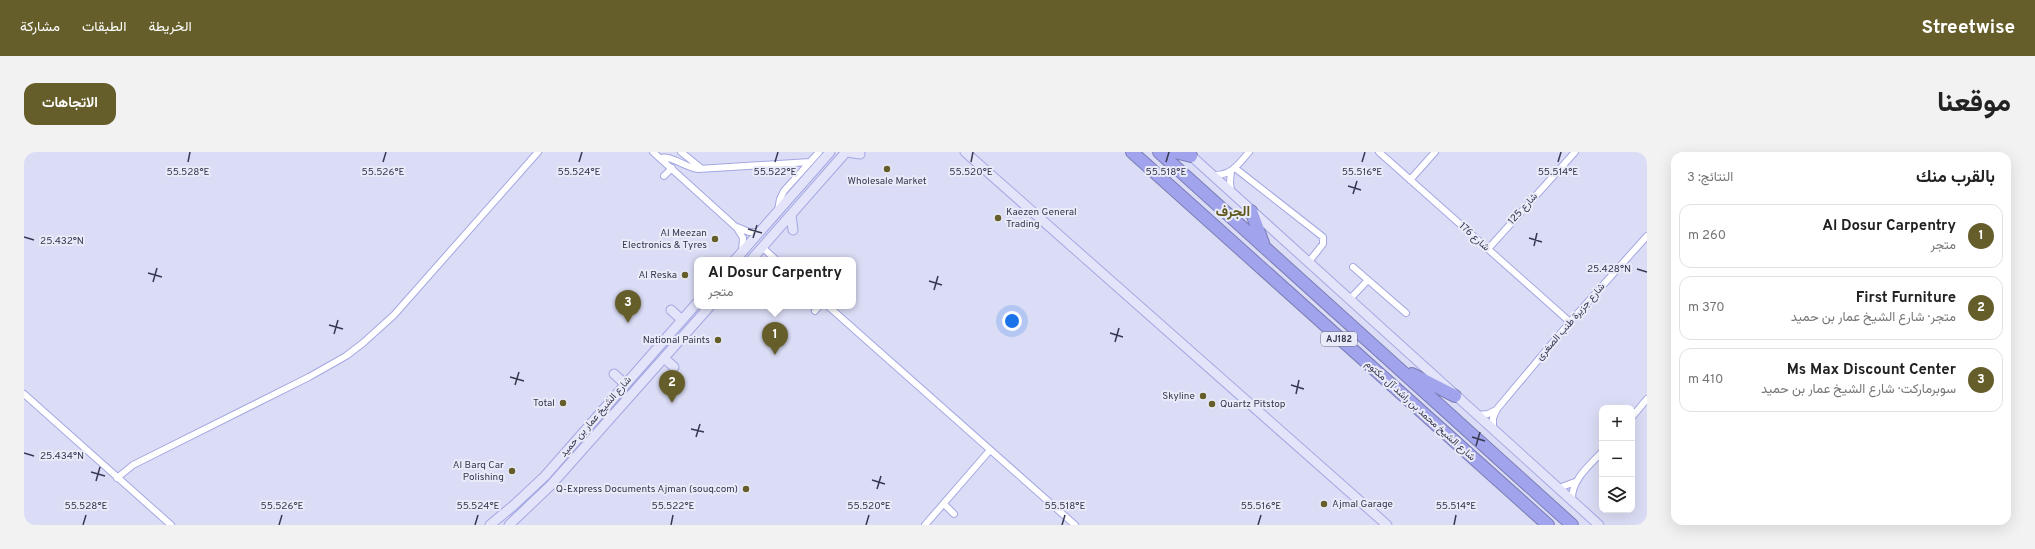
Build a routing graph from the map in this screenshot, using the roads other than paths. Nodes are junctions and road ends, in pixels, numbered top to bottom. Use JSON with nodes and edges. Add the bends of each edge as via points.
{"nodes":[{"id":1,"x":538,"y":152,"type":"edge"},
{"id":2,"x":653,"y":152,"type":"edge"},
{"id":3,"x":681,"y":152,"type":"edge"},
{"id":4,"x":688,"y":152,"type":"edge"},
{"id":5,"x":819,"y":152,"type":"edge"},
{"id":6,"x":830,"y":152,"type":"edge"},
{"id":7,"x":846,"y":152,"type":"edge"},
{"id":8,"x":965,"y":152,"type":"edge"},
{"id":9,"x":1132,"y":152,"type":"edge"},
{"id":10,"x":1159,"y":152,"type":"edge"},
{"id":11,"x":1176,"y":152,"type":"edge"},
{"id":12,"x":1249,"y":152,"type":"edge"},
{"id":13,"x":1379,"y":152,"type":"edge"},
{"id":14,"x":1435,"y":152,"type":"edge"},
{"id":15,"x":1575,"y":152,"type":"edge"},
{"id":16,"x":860,"y":154,"type":"dead end"},
{"id":17,"x":1189,"y":154,"type":"edge"},
{"id":18,"x":661,"y":158,"type":"junction"},
{"id":19,"x":688,"y":159,"type":"junction"},
{"id":20,"x":810,"y":162,"type":"junction"},
{"id":21,"x":672,"y":168,"type":"junction"},
{"id":22,"x":703,"y":168,"type":"junction"},
{"id":23,"x":1233,"y":170,"type":"junction"},
{"id":24,"x":1212,"y":175,"type":"junction"},
{"id":25,"x":664,"y":176,"type":"dead end"},
{"id":26,"x":1410,"y":180,"type":"junction"},
{"id":27,"x":1231,"y":192,"type":"junction"},
{"id":28,"x":778,"y":211,"type":"junction"},
{"id":29,"x":1251,"y":211,"type":"junction"},
{"id":30,"x":791,"y":215,"type":"junction"},
{"id":31,"x":736,"y":226,"type":"junction"},
{"id":32,"x":793,"y":230,"type":"dead end"},
{"id":33,"x":760,"y":232,"type":"junction"},
{"id":34,"x":1647,"y":236,"type":"edge"},
{"id":35,"x":1263,"y":244,"type":"junction"},
{"id":36,"x":762,"y":247,"type":"junction"},
{"id":37,"x":1488,"y":249,"type":"junction"},
{"id":38,"x":742,"y":252,"type":"junction"},
{"id":39,"x":738,"y":257,"type":"edge"},
{"id":40,"x":754,"y":257,"type":"edge"},
{"id":41,"x":773,"y":257,"type":"edge"},
{"id":42,"x":1308,"y":263,"type":"junction"},
{"id":43,"x":1353,"y":267,"type":"dead end"},
{"id":44,"x":1368,"y":280,"type":"junction"},
{"id":45,"x":1349,"y":300,"type":"junction"},
{"id":46,"x":694,"y":306,"type":"edge"},
{"id":47,"x":707,"y":309,"type":"edge"},
{"id":48,"x":831,"y":309,"type":"edge"},
{"id":49,"x":671,"y":310,"type":"dead end"},
{"id":50,"x":1406,"y":313,"type":"dead end"},
{"id":51,"x":682,"y":320,"type":"junction"},
{"id":52,"x":1570,"y":322,"type":"junction"},
{"id":53,"x":664,"y":358,"type":"junction"},
{"id":54,"x":674,"y":367,"type":"dead end"},
{"id":55,"x":1400,"y":370,"type":"junction"},
{"id":56,"x":614,"y":374,"type":"dead end"},
{"id":57,"x":625,"y":384,"type":"junction"},
{"id":58,"x":24,"y":394,"type":"edge"},
{"id":59,"x":1455,"y":396,"type":"junction"},
{"id":60,"x":1647,"y":400,"type":"edge"},
{"id":61,"x":1497,"y":409,"type":"junction"},
{"id":62,"x":1635,"y":414,"type":"edge"},
{"id":63,"x":1478,"y":415,"type":"junction"},
{"id":64,"x":1493,"y":429,"type":"junction"},
{"id":65,"x":990,"y":450,"type":"junction"},
{"id":66,"x":1599,"y":455,"type":"edge"},
{"id":67,"x":117,"y":478,"type":"junction"},
{"id":68,"x":1575,"y":482,"type":"junction"},
{"id":69,"x":1559,"y":488,"type":"junction"},
{"id":70,"x":1572,"y":500,"type":"junction"},
{"id":71,"x":944,"y":504,"type":"junction"},
{"id":72,"x":954,"y":514,"type":"dead end"},
{"id":73,"x":171,"y":525,"type":"edge"},
{"id":74,"x":490,"y":525,"type":"edge"},
{"id":75,"x":509,"y":525,"type":"edge"},
{"id":76,"x":925,"y":525,"type":"edge"},
{"id":77,"x":1075,"y":525,"type":"edge"},
{"id":78,"x":1387,"y":525,"type":"edge"},
{"id":79,"x":1548,"y":525,"type":"edge"},
{"id":80,"x":1572,"y":525,"type":"edge"},
{"id":81,"x":1599,"y":525,"type":"edge"}],
"edges":[{"from":1,"to":67,"type":"street","via":[[394,315],[363,344],[322,371],[132,465]]},
{"from":2,"to":18,"type":"street"},
{"from":3,"to":19,"type":"street"},
{"from":4,"to":19,"type":"street"},
{"from":5,"to":20,"type":"street"},
{"from":6,"to":28,"type":"street"},
{"from":7,"to":16,"type":"street"},
{"from":7,"to":30,"type":"street"},
{"from":8,"to":78,"type":"street"},
{"from":9,"to":79,"type":"highway","name":"شارع الشيخ محمد بن راشد آل مكتوم","number":"AJ182"},
{"from":10,"to":35,"type":"highway","name":"شارع الشيخ محمد بن راشد آل مكتوم","number":"AJ182"},
{"from":11,"to":17,"type":"highway"},
{"from":12,"to":23,"type":"street"},
{"from":13,"to":26,"type":"street","name":"شارع 176"},
{"from":14,"to":26,"type":"street"},
{"from":15,"to":37,"type":"street","name":"شارع 125"},
{"from":17,"to":24,"type":"street"},
{"from":18,"to":21,"type":"street"},
{"from":18,"to":22,"type":"street","via":[[667,157],[686,166]]},
{"from":19,"to":22,"type":"street"},
{"from":20,"to":22,"type":"street"},
{"from":20,"to":28,"type":"street","via":[[784,191]]},
{"from":21,"to":25,"type":"street"},
{"from":21,"to":31,"type":"street"},
{"from":23,"to":24,"type":"street","via":[[1222,175]]},
{"from":23,"to":27,"type":"street"},
{"from":23,"to":42,"type":"street","via":[[1323,237],[1323,244]]},
{"from":24,"to":27,"type":"street"},
{"from":26,"to":37,"type":"street","name":"شارع 176"},
{"from":27,"to":29,"type":"street"},
{"from":28,"to":33,"type":"street"},
{"from":29,"to":35,"type":"highway"},
{"from":29,"to":42,"type":"street"},
{"from":30,"to":32,"type":"street"},
{"from":30,"to":36,"type":"street"},
{"from":31,"to":33,"type":"street","via":[[750,232]]},
{"from":31,"to":38,"type":"street","via":[[743,238]]},
{"from":33,"to":38,"type":"street"},
{"from":34,"to":52,"type":"street","name":"شارع جزيرة طنب الصغرى"},
{"from":35,"to":55,"type":"highway","name":"شارع الشيخ محمد بن راشد آل مكتوم","number":"AJ182"},
{"from":36,"to":40,"type":"street"},
{"from":36,"to":41,"type":"street"},
{"from":37,"to":52,"type":"street","name":"شارع 176"},
{"from":38,"to":39,"type":"street"},
{"from":42,"to":45,"type":"street"},
{"from":43,"to":44,"type":"street"},
{"from":44,"to":45,"type":"street"},
{"from":44,"to":50,"type":"street"},
{"from":45,"to":59,"type":"street"},
{"from":46,"to":51,"type":"street","name":"شارع الشيخ عمار بن حميد"},
{"from":47,"to":53,"type":"street","name":"شارع الشيخ عمار بن حميد"},
{"from":48,"to":65,"type":"street"},
{"from":49,"to":51,"type":"street"},
{"from":51,"to":57,"type":"street","name":"شارع الشيخ عمار بن حميد"},
{"from":52,"to":61,"type":"street","name":"شارع جزيرة طنب الصغرى"},
{"from":53,"to":54,"type":"street"},
{"from":53,"to":75,"type":"street","name":"شارع الشيخ عمار بن حميد","via":[[551,485]]},
{"from":55,"to":59,"type":"highway"},
{"from":55,"to":80,"type":"highway","name":"شارع الشيخ محمد بن راشد آل مكتوم","number":"AJ182"},
{"from":56,"to":57,"type":"street"},
{"from":57,"to":74,"type":"street","name":"شارع الشيخ عمار بن حميد","via":[[535,486]]},
{"from":58,"to":67,"type":"street"},
{"from":59,"to":63,"type":"street"},
{"from":60,"to":62,"type":"street"},
{"from":61,"to":63,"type":"street","via":[[1488,414]]},
{"from":61,"to":64,"type":"street","name":"شارع جزيرة طنب الصغرى","via":[[1493,418]]},
{"from":63,"to":64,"type":"street"},
{"from":64,"to":69,"type":"street"},
{"from":65,"to":71,"type":"street"},
{"from":65,"to":77,"type":"street"},
{"from":66,"to":68,"type":"street"},
{"from":67,"to":73,"type":"street"},
{"from":68,"to":69,"type":"street"},
{"from":68,"to":70,"type":"street"},
{"from":69,"to":70,"type":"street"},
{"from":70,"to":81,"type":"street"},
{"from":71,"to":72,"type":"street"},
{"from":71,"to":76,"type":"street"}]}
